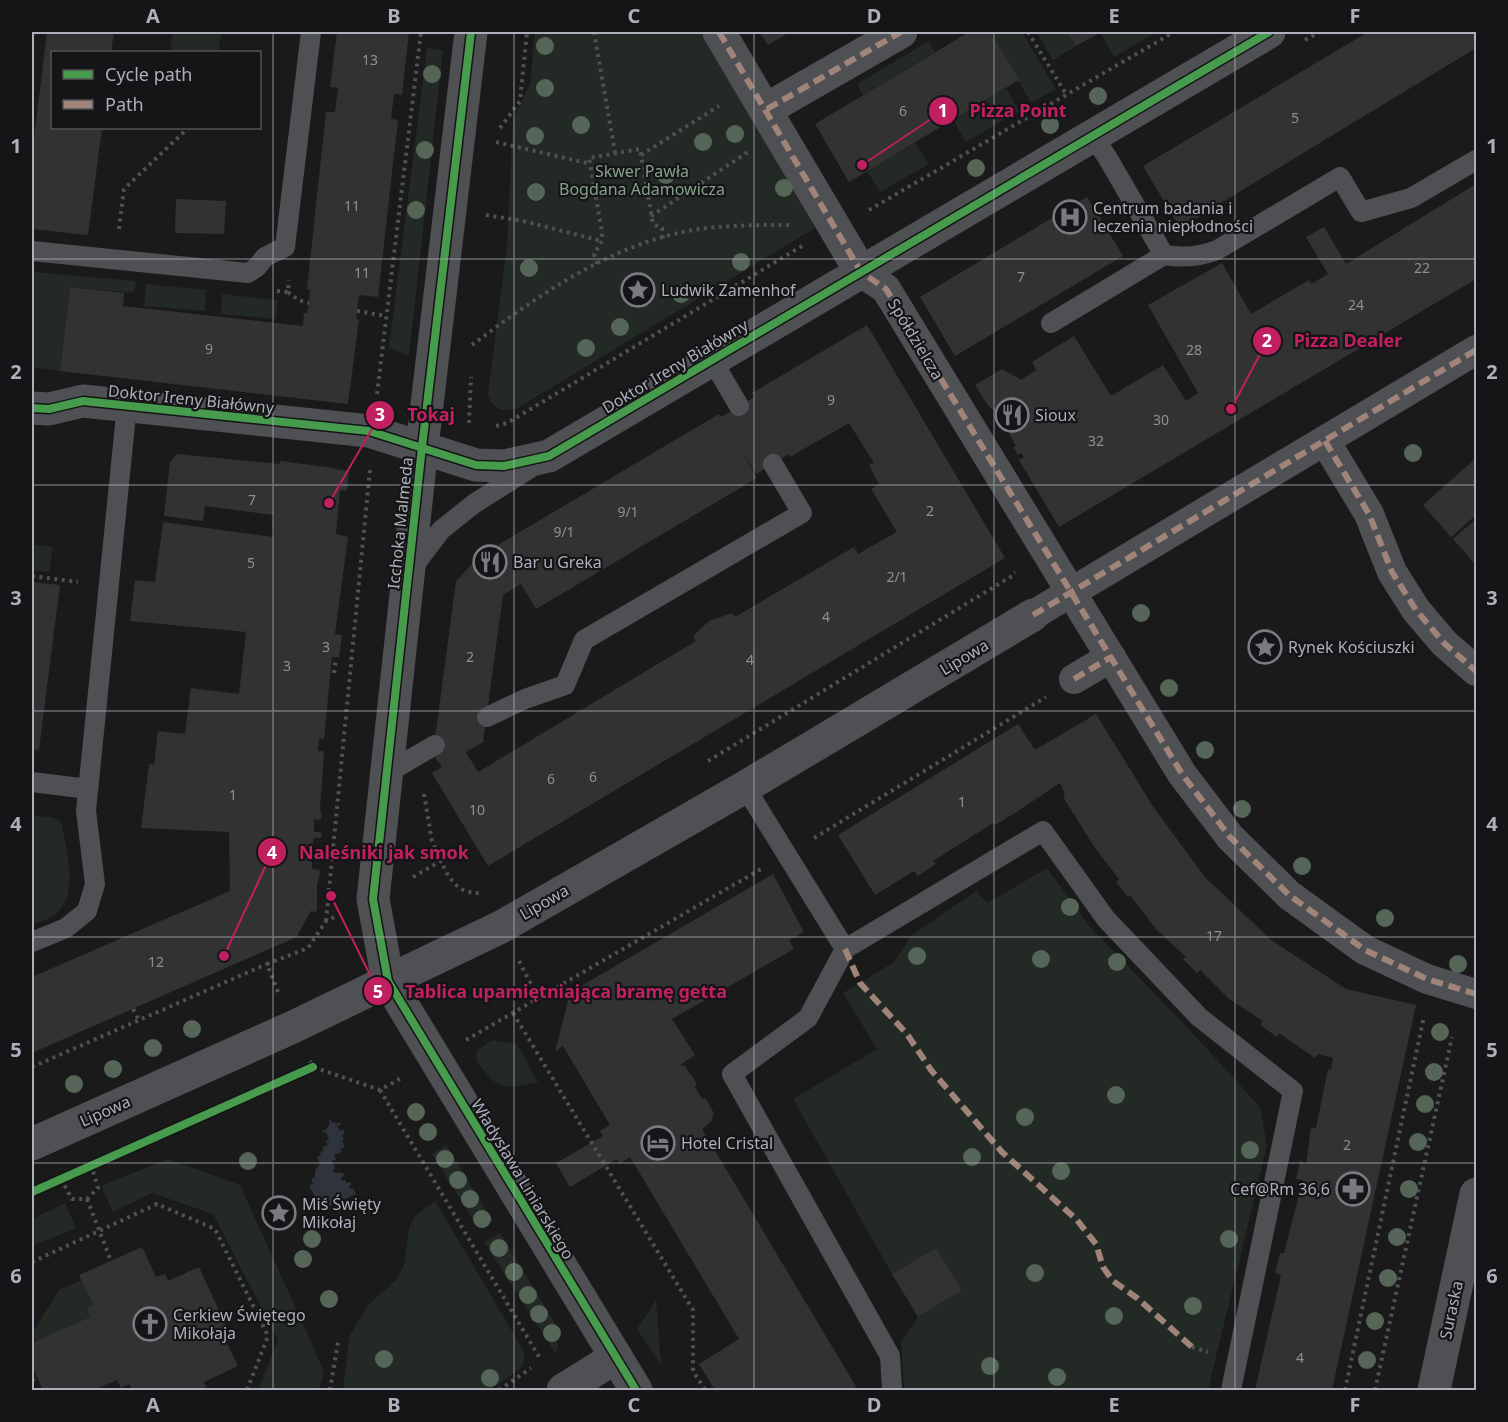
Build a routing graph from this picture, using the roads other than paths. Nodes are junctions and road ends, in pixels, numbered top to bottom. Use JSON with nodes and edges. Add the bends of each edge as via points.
{"nodes":[{"id":1,"x":311,"y":32,"type":"edge"},
{"id":2,"x":471,"y":32,"type":"edge"},
{"id":3,"x":719,"y":32,"type":"edge"},
{"id":4,"x":901,"y":32,"type":"edge"},
{"id":5,"x":1269,"y":32,"type":"edge"},
{"id":6,"x":765,"y":108,"type":"junction"},
{"id":7,"x":1093,"y":136,"type":"junction"},
{"id":8,"x":1476,"y":160,"type":"edge"},
{"id":9,"x":32,"y":251,"type":"edge"},
{"id":10,"x":1164,"y":255,"type":"junction"},
{"id":11,"x":861,"y":272,"type":"junction"},
{"id":12,"x":1050,"y":323,"type":"dead end"},
{"id":13,"x":1476,"y":350,"type":"edge"},
{"id":14,"x":712,"y":360,"type":"junction"},
{"id":15,"x":127,"y":405,"type":"junction"},
{"id":16,"x":739,"y":406,"type":"dead end"},
{"id":17,"x":32,"y":408,"type":"edge"},
{"id":18,"x":1325,"y":441,"type":"junction"},
{"id":19,"x":422,"y":447,"type":"junction"},
{"id":20,"x":549,"y":456,"type":"junction"},
{"id":21,"x":773,"y":464,"type":"dead end"},
{"id":22,"x":410,"y":571,"type":"junction"},
{"id":23,"x":1071,"y":592,"type":"junction"},
{"id":24,"x":1033,"y":615,"type":"joint"},
{"id":25,"x":1111,"y":657,"type":"junction"},
{"id":26,"x":1476,"y":671,"type":"edge"},
{"id":27,"x":1074,"y":679,"type":"road end"},
{"id":28,"x":487,"y":717,"type":"dead end"},
{"id":29,"x":429,"y":748,"type":"road end"},
{"id":30,"x":387,"y":773,"type":"junction"},
{"id":31,"x":32,"y":782,"type":"edge"},
{"id":32,"x":745,"y":787,"type":"junction"},
{"id":33,"x":88,"y":789,"type":"junction"},
{"id":34,"x":32,"y":942,"type":"edge"},
{"id":35,"x":845,"y":949,"type":"junction"},
{"id":36,"x":388,"y":981,"type":"junction"},
{"id":37,"x":1476,"y":994,"type":"edge"},
{"id":38,"x":32,"y":1144,"type":"edge"},
{"id":39,"x":1476,"y":1194,"type":"edge"},
{"id":40,"x":616,"y":1357,"type":"junction"},
{"id":41,"x":554,"y":1379,"type":"edge"},
{"id":42,"x":636,"y":1390,"type":"edge"},
{"id":43,"x":892,"y":1390,"type":"edge"},
{"id":44,"x":1231,"y":1390,"type":"edge"},
{"id":45,"x":1434,"y":1390,"type":"edge"}],
"edges":[{"from":1,"to":9,"type":"lane","via":[[285,247],[265,257],[248,273]]},
{"from":2,"to":19,"type":"street","name":"Icchoka Malmeda"},
{"from":3,"to":6,"type":"street","name":"Spółdzielcza"},
{"from":4,"to":6,"type":"street"},
{"from":5,"to":7,"type":"street","name":"Doktor Ireny Białówny"},
{"from":6,"to":11,"type":"street","name":"Spółdzielcza"},
{"from":7,"to":10,"type":"lane"},
{"from":7,"to":11,"type":"street","name":"Doktor Ireny Białówny"},
{"from":8,"to":10,"type":"lane","via":[[1411,198],[1361,212],[1340,177],[1217,250],[1193,256]]},
{"from":10,"to":12,"type":"lane"},
{"from":11,"to":14,"type":"street","name":"Doktor Ireny Białówny"},
{"from":11,"to":23,"type":"street","name":"Spółdzielcza","via":[[886,289]]},
{"from":13,"to":18,"type":"street"},
{"from":14,"to":16,"type":"lane"},
{"from":14,"to":20,"type":"street","name":"Doktor Ireny Białówny"},
{"from":15,"to":17,"type":"street","name":"Doktor Ireny Białówny","via":[[83,401],[50,409]]},
{"from":15,"to":19,"type":"street","name":"Doktor Ireny Białówny","via":[[369,431]]},
{"from":15,"to":33,"type":"lane"},
{"from":18,"to":23,"type":"street"},
{"from":18,"to":26,"type":"street","via":[[1369,514],[1392,572],[1416,610],[1444,643]]},
{"from":19,"to":20,"type":"street","name":"Doktor Ireny Białówny","via":[[476,465],[504,466]]},
{"from":19,"to":22,"type":"street","name":"Icchoka Malmeda"},
{"from":20,"to":22,"type":"lane","via":[[475,503],[441,530]]},
{"from":21,"to":28,"type":"lane","via":[[802,513],[584,640],[565,685]]},
{"from":22,"to":30,"type":"street","name":"Icchoka Malmeda"},
{"from":23,"to":24,"type":"street"},
{"from":23,"to":25,"type":"street"},
{"from":24,"to":32,"type":"street","name":"Lipowa"},
{"from":25,"to":27,"type":"street"},
{"from":25,"to":37,"type":"street","via":[[1182,774],[1230,837],[1289,895],[1365,950],[1427,979]]},
{"from":29,"to":30,"type":"lane"},
{"from":30,"to":36,"type":"street","name":"Icchoka Malmeda","via":[[373,899]]},
{"from":31,"to":33,"type":"lane"},
{"from":32,"to":35,"type":"lane"},
{"from":32,"to":36,"type":"street","name":"Lipowa","via":[[501,927]]},
{"from":33,"to":34,"type":"lane","via":[[86,811],[94,884],[87,911],[66,928]]},
{"from":35,"to":43,"type":"lane","via":[[808,1018],[732,1074],[890,1356]]},
{"from":35,"to":44,"type":"lane","via":[[1043,831],[1106,919],[1191,1009],[1293,1091]]},
{"from":36,"to":38,"type":"street","name":"Lipowa"},
{"from":36,"to":40,"type":"street","name":"Władysława Liniarskiego"},
{"from":39,"to":45,"type":"street","name":"Suraska"},
{"from":40,"to":41,"type":"street"},
{"from":40,"to":42,"type":"street","name":"Władysława Liniarskiego"}]}
